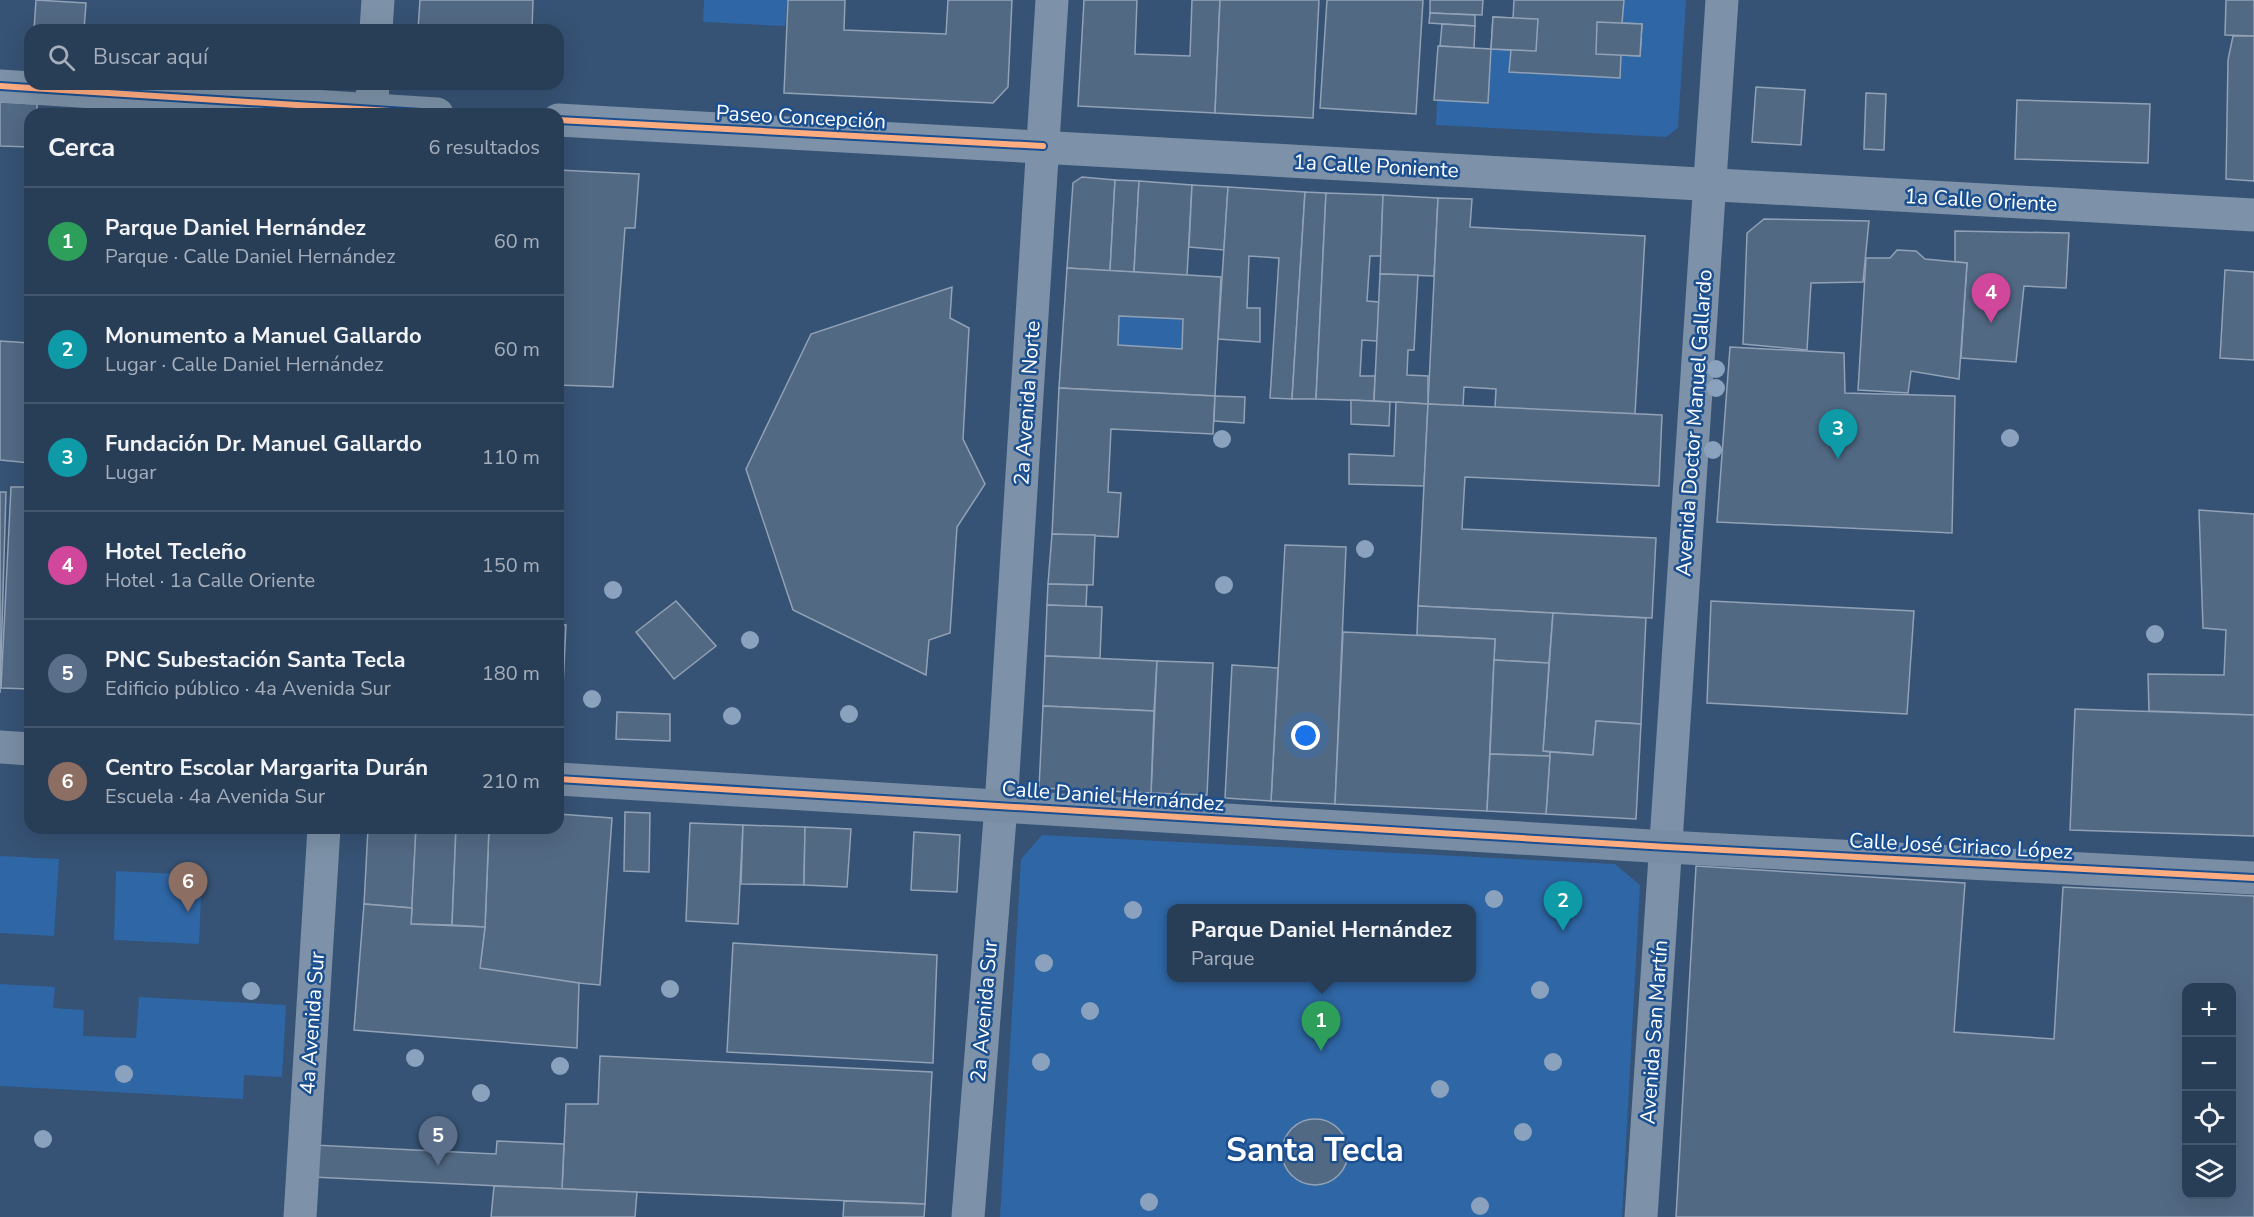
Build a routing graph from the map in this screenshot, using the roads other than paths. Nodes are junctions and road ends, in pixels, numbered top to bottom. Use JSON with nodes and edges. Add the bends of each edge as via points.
{"nodes":[{"id":1,"x":378,"y":0,"type":"edge"},
{"id":2,"x":1052,"y":0,"type":"edge"},
{"id":3,"x":1722,"y":0,"type":"edge"},
{"id":4,"x":376,"y":24,"type":"edge"},
{"id":5,"x":0,"y":86,"type":"edge"},
{"id":6,"x":24,"y":87,"type":"edge"},
{"id":7,"x":88,"y":90,"type":"edge"},
{"id":8,"x":372,"y":103,"type":"edge"},
{"id":9,"x":402,"y":108,"type":"edge"},
{"id":10,"x":564,"y":120,"type":"edge"},
{"id":11,"x":1043,"y":146,"type":"junction"},
{"id":12,"x":1709,"y":186,"type":"junction"},
{"id":13,"x":2254,"y":215,"type":"edge"},
{"id":14,"x":0,"y":747,"type":"edge"},
{"id":15,"x":24,"y":748,"type":"edge"},
{"id":16,"x":564,"y":779,"type":"edge"},
{"id":17,"x":1001,"y":806,"type":"junction"},
{"id":18,"x":324,"y":834,"type":"edge"},
{"id":19,"x":1666,"y":847,"type":"junction"},
{"id":20,"x":2254,"y":878,"type":"edge"},
{"id":21,"x":300,"y":1217,"type":"edge"},
{"id":22,"x":968,"y":1217,"type":"edge"},
{"id":23,"x":1641,"y":1217,"type":"edge"}],
"edges":[{"from":1,"to":4,"type":"street"},
{"from":2,"to":11,"type":"street","name":"2a Avenida Norte"},
{"from":3,"to":12,"type":"street","name":"Avenida Doctor Manuel Gallardo"},
{"from":5,"to":6,"type":"street"},
{"from":7,"to":8,"type":"street"},
{"from":8,"to":9,"type":"street"},
{"from":10,"to":11,"type":"street","name":"Paseo Concepción"},
{"from":11,"to":12,"type":"street","name":"1a Calle Poniente"},
{"from":11,"to":17,"type":"street","name":"2a Avenida Norte"},
{"from":12,"to":13,"type":"street","name":"1a Calle Oriente"},
{"from":12,"to":19,"type":"street","name":"Avenida Doctor Manuel Gallardo"},
{"from":14,"to":15,"type":"street"},
{"from":16,"to":17,"type":"street","name":"Calle Daniel Hernández"},
{"from":17,"to":19,"type":"street","name":"Calle Daniel Hernández"},
{"from":17,"to":22,"type":"street","name":"2a Avenida Sur"},
{"from":18,"to":21,"type":"street","name":"4a Avenida Sur"},
{"from":19,"to":20,"type":"street","name":"Calle José Ciriaco López"},
{"from":19,"to":23,"type":"street","name":"Avenida San Martín"}]}
